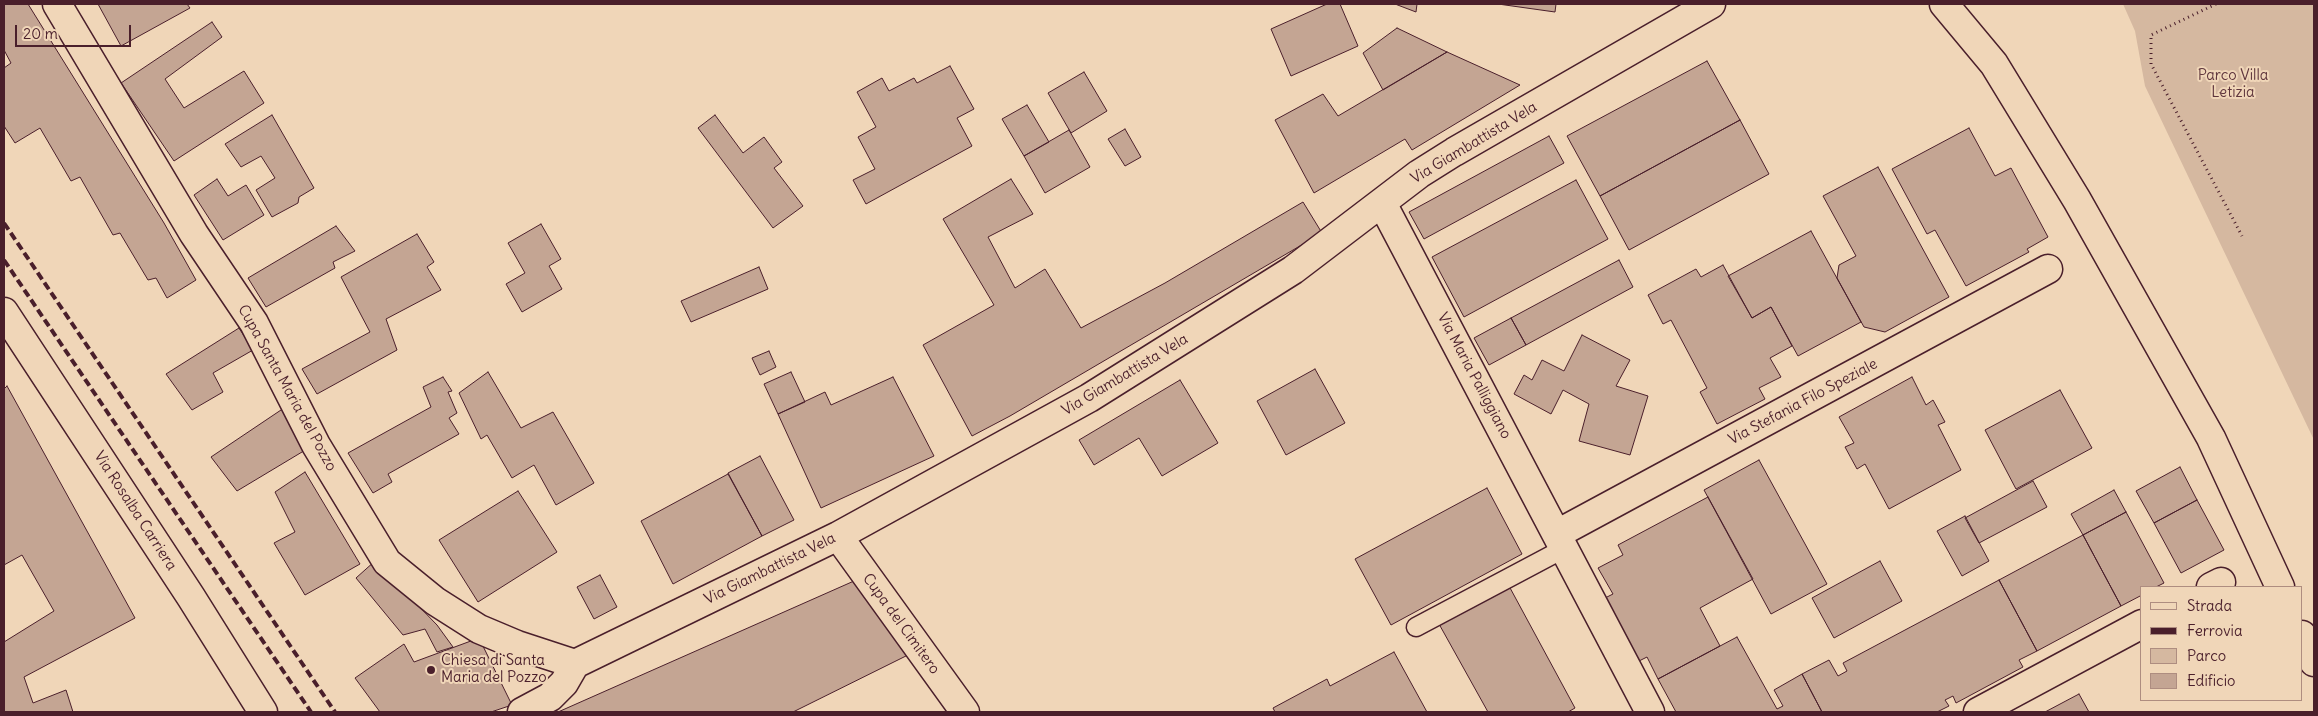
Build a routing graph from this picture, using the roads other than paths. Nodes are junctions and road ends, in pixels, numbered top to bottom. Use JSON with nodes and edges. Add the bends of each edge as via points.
{"nodes":[{"id":1,"x":57,"y":4,"type":"edge"},
{"id":2,"x":1711,"y":4,"type":"edge"},
{"id":3,"x":1944,"y":4,"type":"edge"},
{"id":4,"x":1382,"y":203,"type":"junction"},
{"id":5,"x":2048,"y":269,"type":"dead end"},
{"id":6,"x":4,"y":312,"type":"edge"},
{"id":7,"x":838,"y":536,"type":"junction"},
{"id":8,"x":1561,"y":541,"type":"junction"},
{"id":9,"x":2280,"y":586,"type":"edge"},
{"id":10,"x":2140,"y":625,"type":"edge"},
{"id":11,"x":1416,"y":627,"type":"dead end"},
{"id":12,"x":2303,"y":637,"type":"edge"},
{"id":13,"x":2314,"y":662,"type":"edge"},
{"id":14,"x":576,"y":664,"type":"junction"},
{"id":15,"x":263,"y":712,"type":"edge"},
{"id":16,"x":522,"y":712,"type":"edge"},
{"id":17,"x":965,"y":712,"type":"edge"},
{"id":18,"x":1650,"y":712,"type":"edge"},
{"id":19,"x":1978,"y":712,"type":"edge"}],
"edges":[{"from":1,"to":14,"type":"street","name":"Cupa Santa Maria del Pozzo","via":[[194,234],[254,323],[316,445],[387,562],[435,601],[479,629]]},
{"from":2,"to":4,"type":"street","name":"Via Giambattista Vela","via":[[1454,152]]},
{"from":3,"to":9,"type":"street","via":[[1994,64],[2077,200],[2211,438]]},
{"from":4,"to":7,"type":"street","name":"Via Giambattista Vela","via":[[1293,270],[1089,398]]},
{"from":4,"to":8,"type":"street","name":"Via Maria Palliggiano"},
{"from":5,"to":8,"type":"street","name":"Via Stefania Filo Speziale"},
{"from":6,"to":15,"type":"street","name":"Via Rosalba Carriera","via":[[192,597]]},
{"from":7,"to":14,"type":"street","name":"Via Giambattista Vela"},
{"from":7,"to":17,"type":"street","name":"Cupa del Cimitero"},
{"from":8,"to":11,"type":"lane"},
{"from":8,"to":18,"type":"street","name":"Via Maria Palliggiano"},
{"from":10,"to":19,"type":"street"},
{"from":12,"to":13,"type":"street"},
{"from":14,"to":16,"type":"street","via":[[550,697]]}]}
